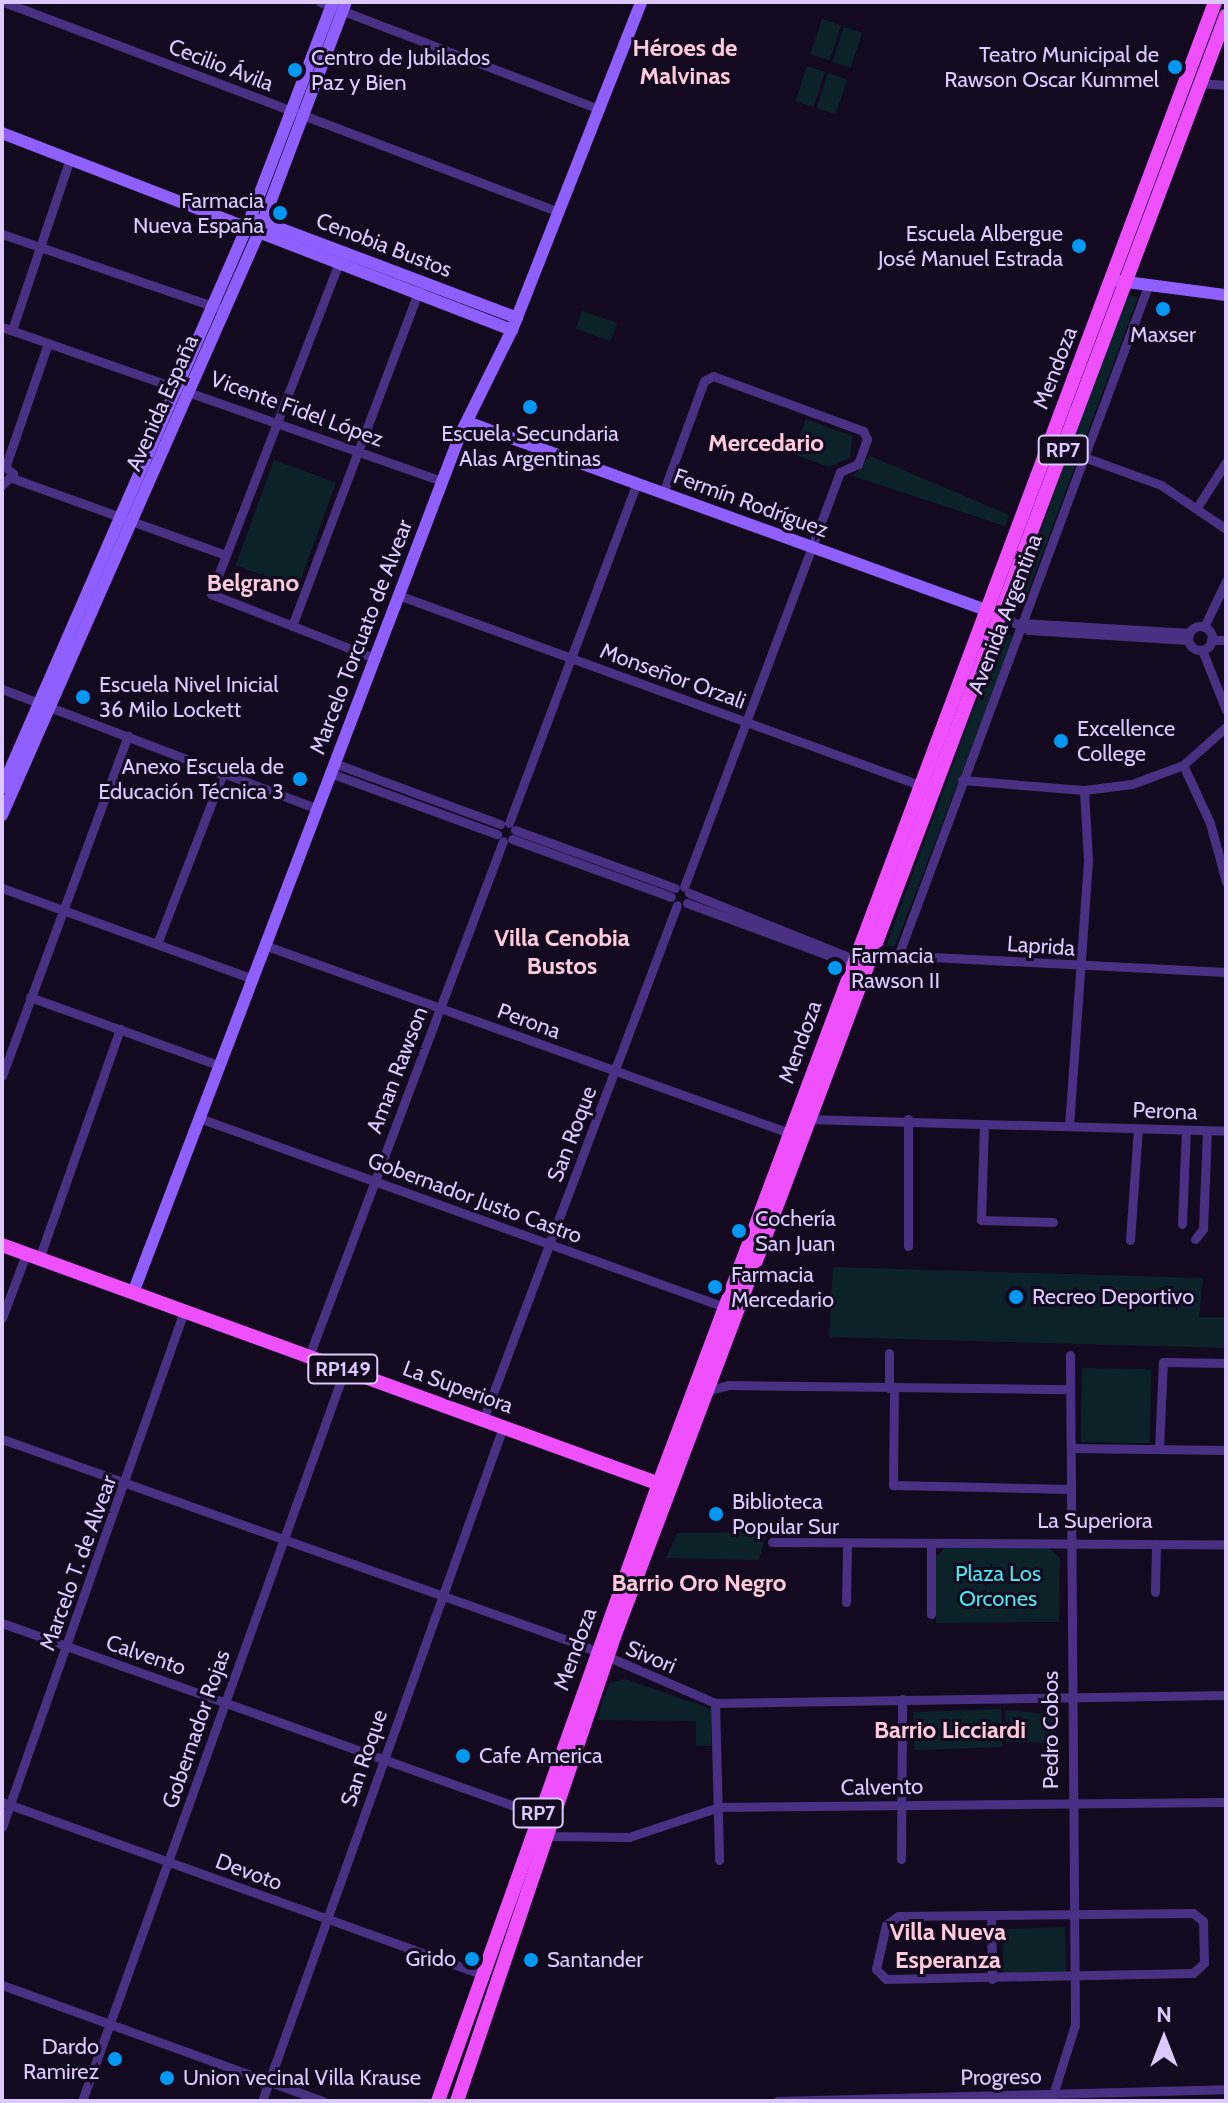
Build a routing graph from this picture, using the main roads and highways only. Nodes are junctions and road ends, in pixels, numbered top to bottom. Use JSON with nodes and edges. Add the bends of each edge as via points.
{"nodes":[{"id":1,"x":1215,"y":2,"type":"edge"},
{"id":2,"x":1226,"y":16,"type":"edge"},
{"id":3,"x":1119,"y":281,"type":"junction"},
{"id":4,"x":928,"y":788,"type":"junction"},
{"id":5,"x":791,"y":1133,"type":"junction"},
{"id":6,"x":2,"y":1245,"type":"edge"},
{"id":7,"x":731,"y":1310,"type":"junction"},
{"id":8,"x":666,"y":1486,"type":"junction"},
{"id":9,"x":544,"y":1816,"type":"junction"},
{"id":10,"x":438,"y":2101,"type":"edge"},
{"id":11,"x":457,"y":2101,"type":"edge"}],
"edges":[{"from":1,"to":3,"type":"main road","name":"Mendoza","number":"RP7"},
{"from":2,"to":3,"type":"main road","name":"Mendoza","number":"RP7"},
{"from":3,"to":4,"type":"main road","name":"Mendoza","number":"RP7"},
{"from":4,"to":5,"type":"main road","name":"Mendoza","number":"RP7","via":[[854,959]]},
{"from":4,"to":5,"type":"main road","name":"Mendoza","number":"RP7","via":[[813,1115]]},
{"from":5,"to":7,"type":"main road","name":"Mendoza","number":"RP7"},
{"from":5,"to":7,"type":"main road","name":"Mendoza","number":"RP7","via":[[796,1159]]},
{"from":6,"to":8,"type":"main road","name":"La Superiora","number":"RP149"},
{"from":7,"to":8,"type":"main road","name":"Mendoza","number":"RP7","via":[[716,1372]]},
{"from":7,"to":8,"type":"main road","name":"Mendoza","number":"RP7","via":[[692,1395]]},
{"from":8,"to":9,"type":"main road","name":"Mendoza","number":"RP7"},
{"from":9,"to":10,"type":"main road","name":"Mendoza","number":"RP7"},
{"from":9,"to":11,"type":"main road","name":"Mendoza","number":"RP7","via":[[544,1836]]}]}
